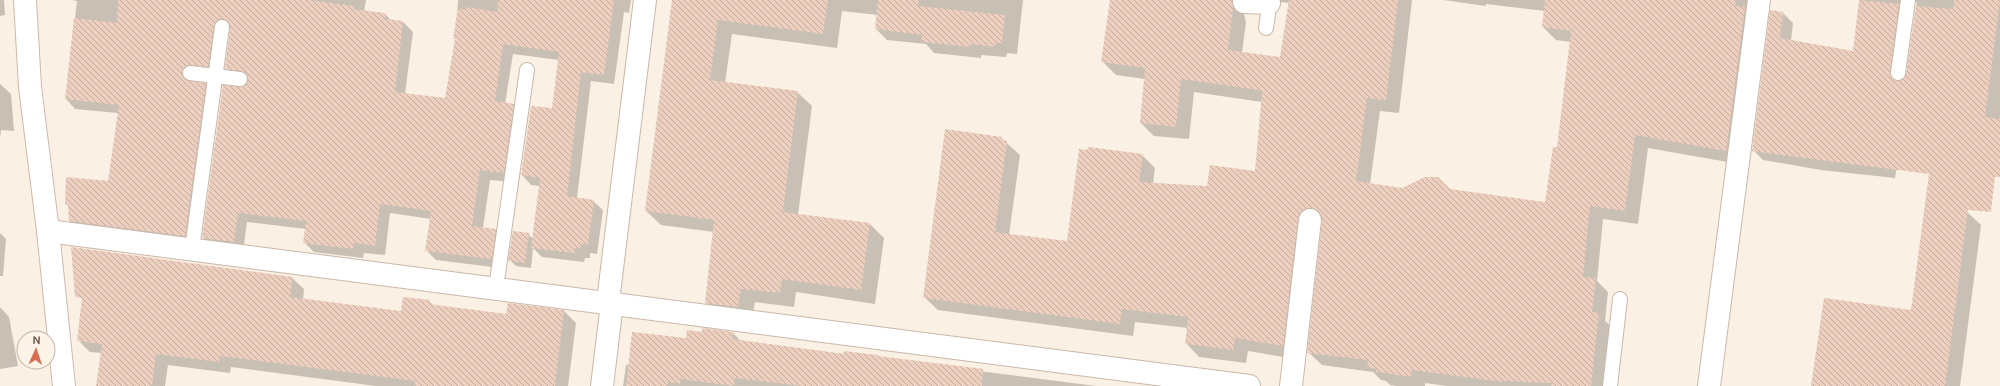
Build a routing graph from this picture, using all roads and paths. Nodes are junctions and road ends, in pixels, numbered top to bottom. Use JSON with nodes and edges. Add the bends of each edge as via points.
{"nodes":[{"id":1,"x":25,"y":0,"type":"edge"},
{"id":2,"x":645,"y":0,"type":"edge"},
{"id":3,"x":1759,"y":0,"type":"edge"},
{"id":4,"x":1908,"y":0,"type":"edge"},
{"id":5,"x":1244,"y":2,"type":"dead end"},
{"id":6,"x":1269,"y":2,"type":"edge"},
{"id":7,"x":222,"y":28,"type":"dead end"},
{"id":8,"x":1266,"y":28,"type":"dead end"},
{"id":9,"x":527,"y":70,"type":"dead end"},
{"id":10,"x":190,"y":73,"type":"dead end"},
{"id":11,"x":1898,"y":73,"type":"dead end"},
{"id":12,"x":215,"y":76,"type":"junction"},
{"id":13,"x":240,"y":79,"type":"dead end"},
{"id":14,"x":1310,"y":220,"type":"dead end"},
{"id":15,"x":48,"y":230,"type":"junction"},
{"id":16,"x":192,"y":249,"type":"junction"},
{"id":17,"x":496,"y":288,"type":"junction"},
{"id":18,"x":1620,"y":299,"type":"dead end"},
{"id":19,"x":612,"y":303,"type":"junction"},
{"id":20,"x":1150,"y":380,"type":"edge"},
{"id":21,"x":64,"y":386,"type":"edge"},
{"id":22,"x":602,"y":386,"type":"edge"},
{"id":23,"x":1249,"y":386,"type":"edge"},
{"id":24,"x":1291,"y":386,"type":"edge"},
{"id":25,"x":1610,"y":386,"type":"edge"},
{"id":26,"x":1709,"y":386,"type":"edge"}],
"edges":[{"from":1,"to":15,"type":"street","via":[[30,87]]},
{"from":2,"to":19,"type":"street","via":[[609,294]]},
{"from":3,"to":26,"type":"street"},
{"from":4,"to":11,"type":"lane"},
{"from":5,"to":6,"type":"street"},
{"from":6,"to":8,"type":"lane"},
{"from":7,"to":12,"type":"lane"},
{"from":9,"to":17,"type":"lane"},
{"from":10,"to":12,"type":"lane"},
{"from":12,"to":13,"type":"lane"},
{"from":12,"to":16,"type":"lane"},
{"from":14,"to":24,"type":"street"},
{"from":15,"to":16,"type":"street"},
{"from":15,"to":21,"type":"street"},
{"from":16,"to":17,"type":"street"},
{"from":17,"to":19,"type":"street"},
{"from":18,"to":25,"type":"lane"},
{"from":19,"to":20,"type":"street"},
{"from":19,"to":22,"type":"street"},
{"from":20,"to":23,"type":"street"}]}
